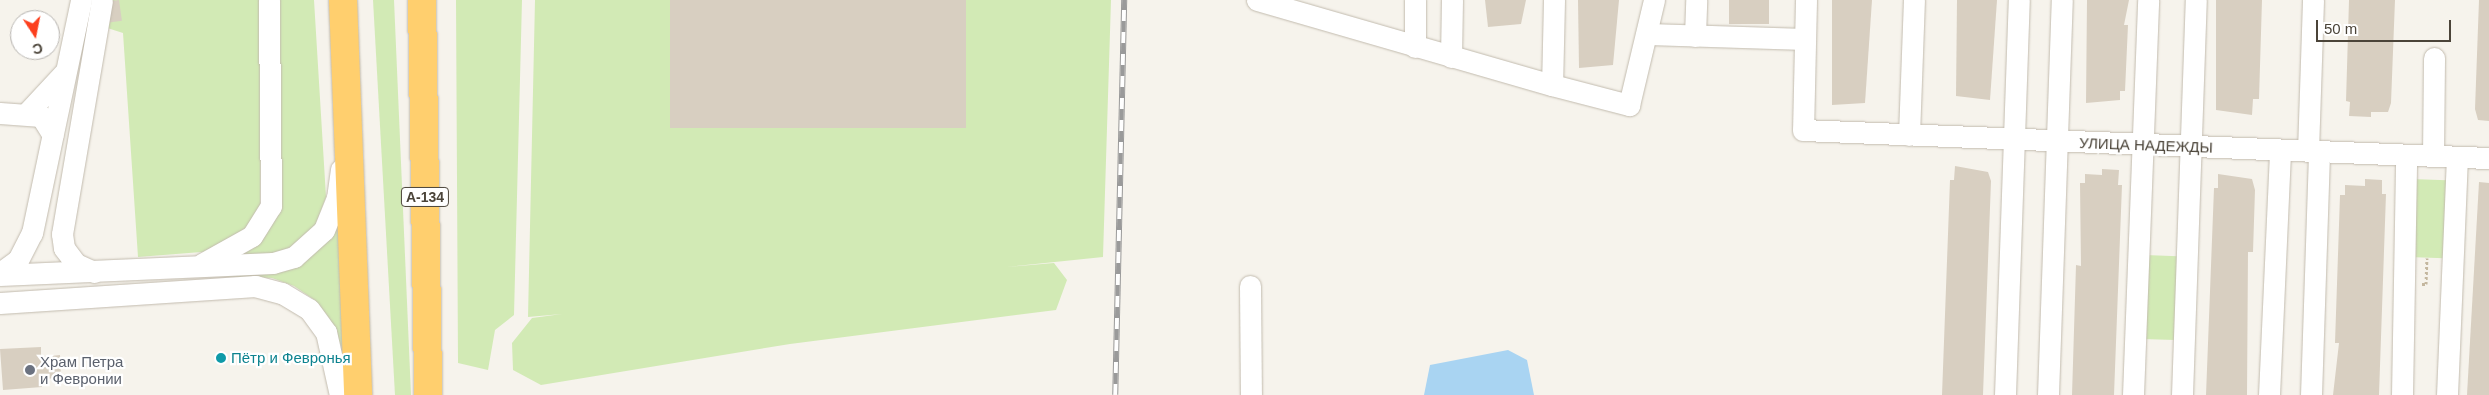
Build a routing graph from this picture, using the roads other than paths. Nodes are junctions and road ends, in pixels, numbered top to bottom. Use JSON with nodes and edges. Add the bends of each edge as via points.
{"nodes":[{"id":1,"x":81,"y":0,"type":"edge"},
{"id":2,"x":102,"y":0,"type":"edge"},
{"id":3,"x":269,"y":0,"type":"edge"},
{"id":4,"x":338,"y":0,"type":"edge"},
{"id":5,"x":343,"y":0,"type":"edge"},
{"id":6,"x":422,"y":0,"type":"edge"},
{"id":7,"x":1257,"y":0,"type":"edge"},
{"id":8,"x":1415,"y":0,"type":"edge"},
{"id":9,"x":1452,"y":0,"type":"edge"},
{"id":10,"x":1554,"y":0,"type":"edge"},
{"id":11,"x":1654,"y":0,"type":"edge"},
{"id":12,"x":1696,"y":0,"type":"edge"},
{"id":13,"x":1806,"y":0,"type":"edge"},
{"id":14,"x":1914,"y":0,"type":"edge"},
{"id":15,"x":2019,"y":0,"type":"edge"},
{"id":16,"x":2062,"y":0,"type":"edge"},
{"id":17,"x":2148,"y":0,"type":"edge"},
{"id":18,"x":2196,"y":0,"type":"edge"},
{"id":19,"x":2313,"y":0,"type":"edge"},
{"id":20,"x":1648,"y":34,"type":"junction"},
{"id":21,"x":1695,"y":36,"type":"junction"},
{"id":22,"x":1805,"y":39,"type":"junction"},
{"id":23,"x":1414,"y":47,"type":"junction"},
{"id":24,"x":346,"y":48,"type":"junction"},
{"id":25,"x":1451,"y":57,"type":"junction"},
{"id":26,"x":2434,"y":58,"type":"dead end"},
{"id":27,"x":68,"y":68,"type":"junction"},
{"id":28,"x":1552,"y":85,"type":"junction"},
{"id":29,"x":28,"y":112,"type":"junction"},
{"id":30,"x":0,"y":114,"type":"edge"},
{"id":31,"x":347,"y":114,"type":"junction"},
{"id":32,"x":53,"y":135,"type":"junction"},
{"id":33,"x":1909,"y":135,"type":"junction"},
{"id":34,"x":2014,"y":140,"type":"junction"},
{"id":35,"x":2057,"y":141,"type":"junction"},
{"id":36,"x":2144,"y":145,"type":"junction"},
{"id":37,"x":2191,"y":147,"type":"junction"},
{"id":38,"x":2280,"y":150,"type":"junction"},
{"id":39,"x":2313,"y":152,"type":"junction"},
{"id":40,"x":2406,"y":155,"type":"junction"},
{"id":41,"x":2433,"y":156,"type":"junction"},
{"id":42,"x":2456,"y":157,"type":"junction"},
{"id":43,"x":2489,"y":158,"type":"edge"},
{"id":44,"x":192,"y":269,"type":"junction"},
{"id":45,"x":94,"y":272,"type":"junction"},
{"id":46,"x":0,"y":274,"type":"edge"},
{"id":47,"x":1250,"y":286,"type":"dead end"},
{"id":48,"x":0,"y":303,"type":"edge"},
{"id":49,"x":340,"y":395,"type":"edge"},
{"id":50,"x":358,"y":395,"type":"edge"},
{"id":51,"x":428,"y":395,"type":"edge"},
{"id":52,"x":1251,"y":395,"type":"edge"},
{"id":53,"x":2005,"y":395,"type":"edge"},
{"id":54,"x":2048,"y":395,"type":"edge"},
{"id":55,"x":2133,"y":395,"type":"edge"},
{"id":56,"x":2182,"y":395,"type":"edge"},
{"id":57,"x":2268,"y":395,"type":"edge"},
{"id":58,"x":2311,"y":395,"type":"edge"},
{"id":59,"x":2402,"y":395,"type":"edge"},
{"id":60,"x":2447,"y":395,"type":"edge"}],
"edges":[{"from":1,"to":27,"type":"street"},
{"from":2,"to":45,"type":"street","via":[[62,234],[64,248],[76,264]]},
{"from":3,"to":44,"type":"street","via":[[271,206],[252,236]]},
{"from":4,"to":24,"type":"street"},
{"from":5,"to":24,"type":"highway"},
{"from":6,"to":51,"type":"highway","number":"А-134"},
{"from":7,"to":23,"type":"street"},
{"from":8,"to":23,"type":"street"},
{"from":9,"to":25,"type":"street"},
{"from":10,"to":28,"type":"street"},
{"from":11,"to":20,"type":"street"},
{"from":12,"to":21,"type":"street"},
{"from":13,"to":22,"type":"street"},
{"from":14,"to":33,"type":"street"},
{"from":15,"to":34,"type":"street"},
{"from":16,"to":35,"type":"street"},
{"from":17,"to":36,"type":"street"},
{"from":18,"to":37,"type":"street"},
{"from":19,"to":39,"type":"street"},
{"from":20,"to":21,"type":"street"},
{"from":20,"to":28,"type":"street","via":[[1628,105]]},
{"from":21,"to":22,"type":"street"},
{"from":22,"to":33,"type":"street","name":"УЛИЦА НАДЕЖДЫ","via":[[1802,130]]},
{"from":23,"to":25,"type":"street"},
{"from":24,"to":31,"type":"highway"},
{"from":25,"to":28,"type":"street"},
{"from":26,"to":41,"type":"street"},
{"from":27,"to":29,"type":"street"},
{"from":27,"to":32,"type":"street"},
{"from":29,"to":30,"type":"street"},
{"from":29,"to":32,"type":"street","via":[[41,116]]},
{"from":31,"to":44,"type":"street","via":[[337,198],[324,230],[311,245],[273,263]]},
{"from":31,"to":50,"type":"highway"},
{"from":32,"to":46,"type":"street","via":[[27,248]]},
{"from":33,"to":34,"type":"street","name":"УЛИЦА НАДЕЖДЫ"},
{"from":34,"to":35,"type":"street","name":"УЛИЦА НАДЕЖДЫ"},
{"from":34,"to":53,"type":"street"},
{"from":35,"to":36,"type":"street","name":"УЛИЦА НАДЕЖДЫ"},
{"from":35,"to":54,"type":"street"},
{"from":36,"to":37,"type":"street","name":"УЛИЦА НАДЕЖДЫ"},
{"from":36,"to":55,"type":"street"},
{"from":37,"to":38,"type":"street","name":"УЛИЦА НАДЕЖДЫ"},
{"from":37,"to":56,"type":"street"},
{"from":38,"to":39,"type":"street","name":"УЛИЦА НАДЕЖДЫ"},
{"from":38,"to":57,"type":"street"},
{"from":39,"to":40,"type":"street","name":"УЛИЦА НАДЕЖДЫ"},
{"from":39,"to":58,"type":"street"},
{"from":40,"to":41,"type":"street","name":"УЛИЦА НАДЕЖДЫ"},
{"from":40,"to":59,"type":"street"},
{"from":41,"to":42,"type":"street","name":"УЛИЦА НАДЕЖДЫ"},
{"from":42,"to":43,"type":"street","name":"УЛИЦА НАДЕЖДЫ"},
{"from":42,"to":60,"type":"street"},
{"from":44,"to":45,"type":"street"},
{"from":45,"to":46,"type":"street"},
{"from":47,"to":52,"type":"street"},
{"from":48,"to":49,"type":"street","via":[[255,286],[282,293],[309,309],[326,332]]}]}
